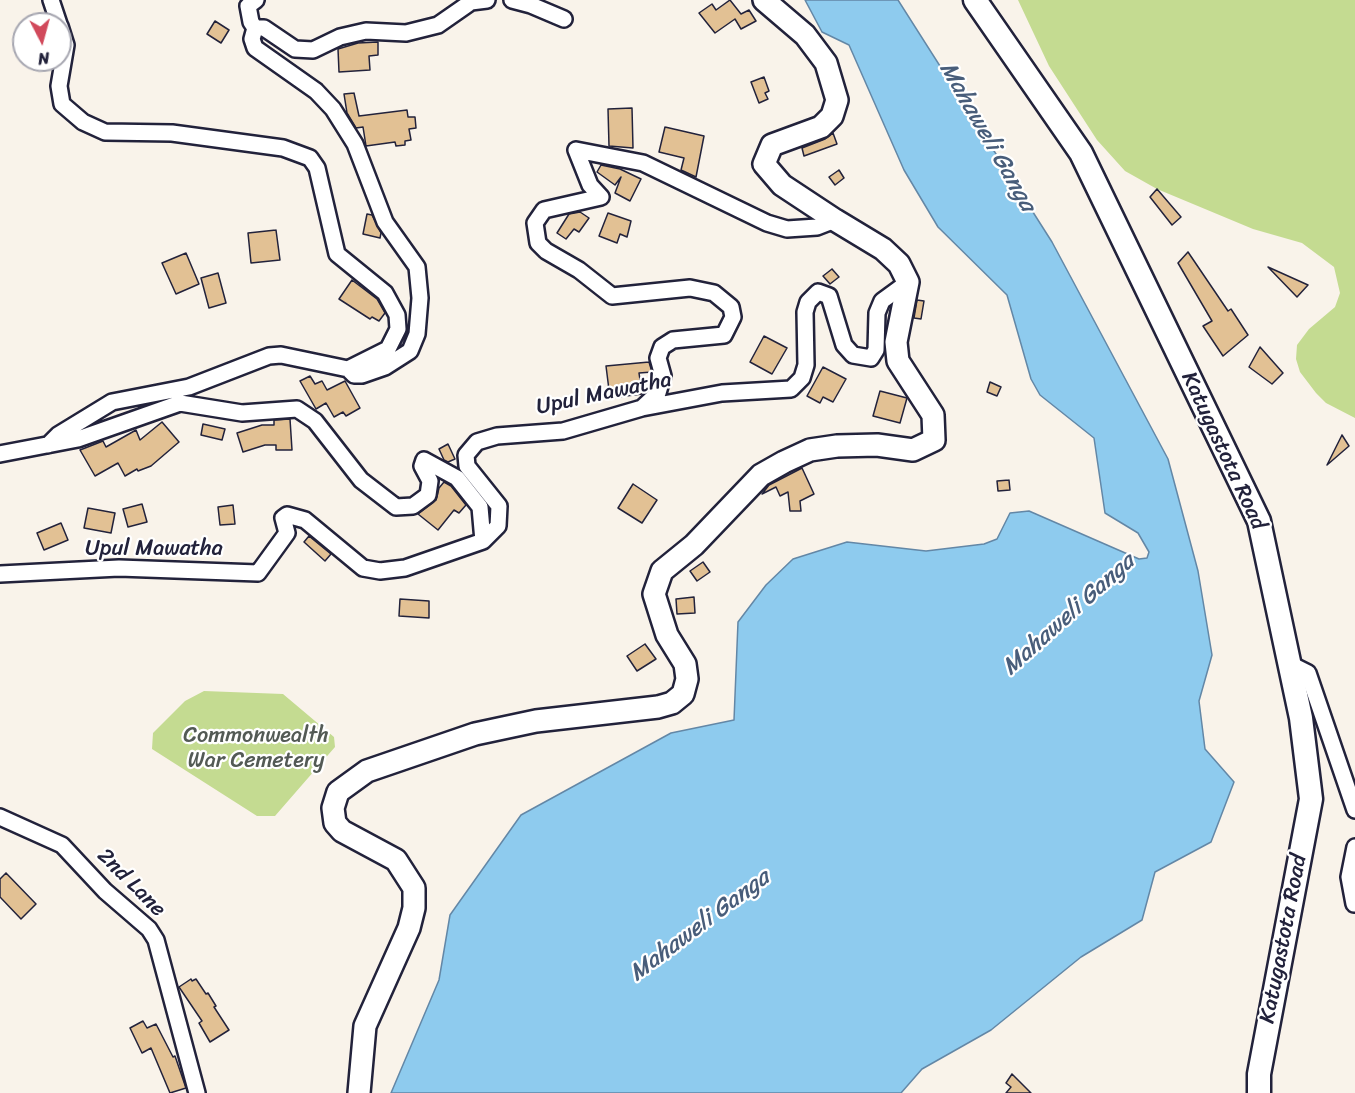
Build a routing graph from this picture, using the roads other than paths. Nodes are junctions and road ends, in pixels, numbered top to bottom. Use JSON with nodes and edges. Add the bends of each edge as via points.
{"nodes":[{"id":1,"x":256,"y":0,"type":"edge"},
{"id":2,"x":487,"y":0,"type":"edge"},
{"id":3,"x":512,"y":0,"type":"edge"},
{"id":4,"x":764,"y":0,"type":"edge"},
{"id":5,"x":975,"y":0,"type":"edge"},
{"id":6,"x":564,"y":19,"type":"dead end"},
{"id":7,"x":255,"y":28,"type":"junction"},
{"id":8,"x":61,"y":72,"type":"edge"},
{"id":9,"x":835,"y":220,"type":"junction"},
{"id":10,"x":908,"y":282,"type":"junction"},
{"id":11,"x":348,"y":369,"type":"junction"},
{"id":12,"x":642,"y":408,"type":"junction"},
{"id":13,"x":48,"y":445,"type":"junction"},
{"id":14,"x":0,"y":454,"type":"edge"},
{"id":15,"x":483,"y":541,"type":"junction"},
{"id":16,"x":0,"y":574,"type":"edge"},
{"id":17,"x":1290,"y":664,"type":"junction"},
{"id":18,"x":1355,"y":810,"type":"edge"},
{"id":19,"x":0,"y":816,"type":"edge"},
{"id":20,"x":1355,"y":847,"type":"edge"},
{"id":21,"x":1354,"y":904,"type":"edge"},
{"id":22,"x":197,"y":1093,"type":"edge"},
{"id":23,"x":359,"y":1093,"type":"edge"},
{"id":24,"x":1259,"y":1093,"type":"edge"}],
"edges":[{"from":1,"to":7,"type":"street","via":[[248,6]]},
{"from":2,"to":7,"type":"street","via":[[471,2],[438,25],[406,33],[366,31],[340,37],[314,50],[295,49],[264,28]]},
{"from":3,"to":6,"type":"street"},
{"from":4,"to":9,"type":"street","via":[[805,35],[826,63],[837,100],[832,117],[821,127],[772,145],[764,164],[782,185]]},
{"from":5,"to":17,"type":"main road","name":"Katugastota Road","via":[[1080,153],[1259,521]]},
{"from":7,"to":11,"type":"street","via":[[255,48],[316,91],[333,109],[356,144],[385,222],[417,267],[420,298],[417,334],[410,351],[385,367],[362,375],[354,375]]},
{"from":8,"to":11,"type":"street","via":[[62,104],[83,122],[105,132],[183,135],[282,148],[310,158],[317,168],[337,254],[385,292],[397,315],[398,328],[388,349]]},
{"from":9,"to":10,"type":"street","via":[[883,249],[899,264]]},
{"from":9,"to":12,"type":"street","via":[[817,227],[787,229],[643,163],[576,150],[590,185],[601,197],[544,210],[535,223],[538,243],[612,296],[690,288],[714,293],[731,307],[733,317],[724,335],[673,340],[662,347],[658,358],[663,376],[658,393]]},
{"from":10,"to":12,"type":"street","name":"Upul Mawatha","via":[[882,301],[877,313],[876,350],[871,358],[853,356],[844,345],[829,296],[818,292],[805,312],[806,365],[802,378],[790,389],[722,393]]},
{"from":10,"to":23,"type":"street","via":[[896,342],[898,361],[933,415],[934,440],[913,450],[877,445],[837,446],[810,450],[784,462],[761,475],[694,545],[662,571],[654,594],[667,635],[685,664],[687,679],[683,694],[672,704],[536,721],[474,734],[367,771],[338,792],[333,808],[335,823],[342,831],[396,860],[414,888],[408,928],[366,1026]]},
{"from":11,"to":13,"type":"street","via":[[269,356],[189,387],[112,402]]},
{"from":12,"to":15,"type":"street","name":"Upul Mawatha","via":[[563,431],[497,436],[477,442],[466,455],[467,466],[499,506],[498,526]]},
{"from":13,"to":14,"type":"street"},
{"from":13,"to":15,"type":"street","via":[[78,439],[180,403],[242,413],[297,409],[315,421],[361,480],[396,507],[413,507],[428,495],[430,481],[422,466],[424,460],[457,478],[480,507]]},
{"from":15,"to":16,"type":"street","name":"Upul Mawatha","via":[[405,568],[380,571],[363,568],[305,520],[287,515],[287,533],[258,573],[119,568]]},
{"from":17,"to":18,"type":"street","via":[[1308,673]]},
{"from":17,"to":24,"type":"main road","name":"Katugastota Road","via":[[1311,799],[1259,1074]]},
{"from":19,"to":22,"type":"street","name":"2nd Lane","via":[[62,845],[105,891],[149,929],[156,940]]},
{"from":20,"to":21,"type":"street","via":[[1349,877]]}]}
